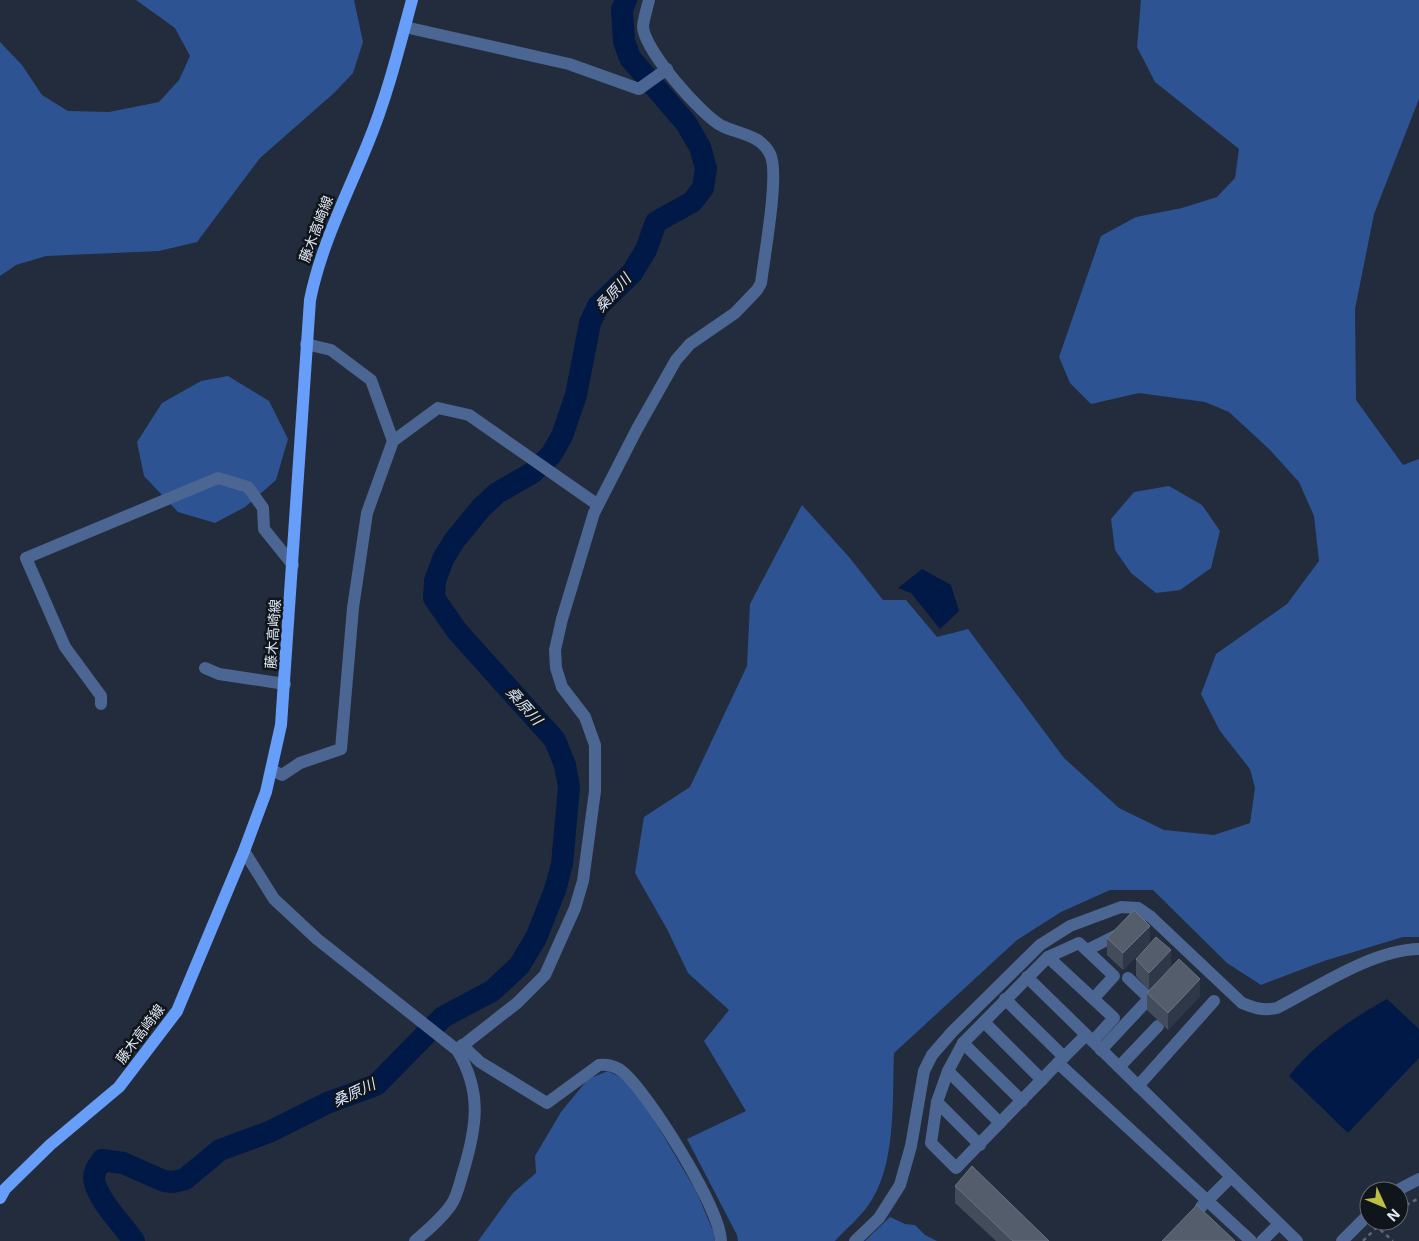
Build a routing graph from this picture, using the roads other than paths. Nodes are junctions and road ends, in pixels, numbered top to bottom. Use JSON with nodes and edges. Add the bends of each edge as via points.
{"nodes":[{"id":1,"x":412,"y":0,"type":"edge"},
{"id":2,"x":649,"y":0,"type":"edge"},
{"id":3,"x":404,"y":27,"type":"junction"},
{"id":4,"x":667,"y":69,"type":"junction"},
{"id":5,"x":306,"y":344,"type":"junction"},
{"id":6,"x":394,"y":441,"type":"junction"},
{"id":7,"x":598,"y":505,"type":"junction"},
{"id":8,"x":294,"y":566,"type":"junction"},
{"id":9,"x":205,"y":668,"type":"dead end"},
{"id":10,"x":285,"y":684,"type":"junction"},
{"id":11,"x":101,"y":704,"type":"dead end"},
{"id":12,"x":272,"y":770,"type":"junction"},
{"id":13,"x":244,"y":851,"type":"junction"},
{"id":14,"x":1124,"y":931,"type":"edge"},
{"id":15,"x":1419,"y":949,"type":"edge"},
{"id":16,"x":1087,"y":950,"type":"junction"},
{"id":17,"x":1048,"y":956,"type":"junction"},
{"id":18,"x":1027,"y":977,"type":"junction"},
{"id":19,"x":1128,"y":978,"type":"dead end"},
{"id":20,"x":1167,"y":979,"type":"edge"},
{"id":21,"x":1094,"y":998,"type":"junction"},
{"id":22,"x":1149,"y":998,"type":"junction"},
{"id":23,"x":1005,"y":999,"type":"junction"},
{"id":24,"x":1214,"y":1001,"type":"dead end"},
{"id":25,"x":984,"y":1022,"type":"junction"},
{"id":26,"x":1158,"y":1026,"type":"dead end"},
{"id":27,"x":1093,"y":1042,"type":"junction"},
{"id":28,"x":963,"y":1043,"type":"junction"},
{"id":29,"x":460,"y":1048,"type":"junction"},
{"id":30,"x":1061,"y":1060,"type":"junction"},
{"id":31,"x":1119,"y":1067,"type":"junction"},
{"id":32,"x":948,"y":1071,"type":"junction"},
{"id":33,"x":1042,"y":1080,"type":"junction"},
{"id":34,"x":1138,"y":1086,"type":"junction"},
{"id":35,"x":1022,"y":1100,"type":"junction"},
{"id":36,"x":937,"y":1102,"type":"junction"},
{"id":37,"x":1000,"y":1123,"type":"junction"},
{"id":38,"x":980,"y":1145,"type":"junction"},
{"id":39,"x":1231,"y":1177,"type":"junction"},
{"id":40,"x":0,"y":1198,"type":"edge"},
{"id":41,"x":1207,"y":1201,"type":"junction"},
{"id":42,"x":1194,"y":1214,"type":"edge"},
{"id":43,"x":1279,"y":1224,"type":"junction"},
{"id":44,"x":1359,"y":1224,"type":"edge"},
{"id":45,"x":415,"y":1241,"type":"edge"},
{"id":46,"x":721,"y":1241,"type":"edge"},
{"id":47,"x":855,"y":1241,"type":"edge"},
{"id":48,"x":1251,"y":1241,"type":"edge"},
{"id":49,"x":1262,"y":1241,"type":"edge"},
{"id":50,"x":1297,"y":1241,"type":"edge"},
{"id":51,"x":1342,"y":1241,"type":"edge"}],
"edges":[{"from":1,"to":3,"type":"main road","name":"藤木高崎線"},
{"from":2,"to":4,"type":"street","via":[[643,27],[648,41]]},
{"from":3,"to":4,"type":"street","via":[[569,64],[639,89]]},
{"from":3,"to":5,"type":"main road","name":"藤木高崎線","via":[[369,141],[316,272]]},
{"from":4,"to":7,"type":"street","via":[[711,120],[748,134],[770,152],[773,182],[761,283],[735,313],[690,344],[676,360]]},
{"from":5,"to":6,"type":"street","via":[[331,350],[371,380]]},
{"from":5,"to":8,"type":"main road","name":"藤木高崎線"},
{"from":6,"to":7,"type":"street","via":[[438,408],[469,416]]},
{"from":6,"to":12,"type":"street","via":[[367,513],[353,608],[341,749],[300,763],[282,775]]},
{"from":7,"to":29,"type":"street","via":[[555,650],[562,687],[585,717],[595,745],[595,791],[583,881],[575,908],[545,975],[517,1003]]},
{"from":8,"to":10,"type":"main road","name":"藤木高崎線"},
{"from":8,"to":11,"type":"street","via":[[264,529],[263,508],[248,487],[218,478],[26,558],[65,647],[101,696]]},
{"from":9,"to":10,"type":"street","via":[[219,674]]},
{"from":10,"to":12,"type":"main road","name":"藤木高崎線","via":[[282,725]]},
{"from":12,"to":13,"type":"main road","name":"藤木高崎線"},
{"from":13,"to":29,"type":"street","via":[[274,899],[317,940]]},
{"from":13,"to":40,"type":"main road","name":"藤木高崎線","via":[[177,1011],[118,1087],[50,1145],[5,1189]]},
{"from":14,"to":16,"type":"street"},
{"from":15,"to":47,"type":"street","via":[[1406,949],[1366,962],[1277,1008],[1267,1010],[1242,1003],[1138,908],[1121,907],[1070,926],[1040,945],[932,1055],[924,1071],[911,1146],[900,1185],[879,1218]]},
{"from":16,"to":17,"type":"street","via":[[1079,943]]},
{"from":16,"to":21,"type":"street","via":[[1114,976]]},
{"from":17,"to":18,"type":"street"},
{"from":17,"to":21,"type":"street"},
{"from":18,"to":23,"type":"street"},
{"from":18,"to":27,"type":"street"},
{"from":19,"to":22,"type":"street"},
{"from":20,"to":22,"type":"street"},
{"from":21,"to":27,"type":"street","via":[[1114,1018]]},
{"from":22,"to":27,"type":"street"},
{"from":23,"to":25,"type":"street"},
{"from":23,"to":30,"type":"street"},
{"from":24,"to":34,"type":"street"},
{"from":25,"to":28,"type":"street"},
{"from":25,"to":33,"type":"street"},
{"from":26,"to":31,"type":"street"},
{"from":27,"to":30,"type":"street"},
{"from":27,"to":31,"type":"street"},
{"from":28,"to":32,"type":"street"},
{"from":28,"to":35,"type":"street"},
{"from":29,"to":45,"type":"street","via":[[474,1088],[475,1129],[455,1198],[434,1225]]},
{"from":29,"to":46,"type":"street","via":[[547,1103],[599,1065],[608,1064],[622,1071],[646,1096],[701,1187]]},
{"from":30,"to":33,"type":"street"},
{"from":30,"to":41,"type":"street"},
{"from":31,"to":34,"type":"street"},
{"from":32,"to":36,"type":"street"},
{"from":32,"to":37,"type":"street"},
{"from":33,"to":35,"type":"street"},
{"from":34,"to":39,"type":"street"},
{"from":35,"to":37,"type":"street"},
{"from":36,"to":38,"type":"street"},
{"from":36,"to":38,"type":"street","via":[[931,1143],[956,1168]]},
{"from":37,"to":38,"type":"street"},
{"from":39,"to":41,"type":"street"},
{"from":39,"to":43,"type":"street"},
{"from":41,"to":42,"type":"street"},
{"from":41,"to":48,"type":"street"},
{"from":43,"to":49,"type":"street"},
{"from":43,"to":50,"type":"street"},
{"from":44,"to":51,"type":"street"}]}
